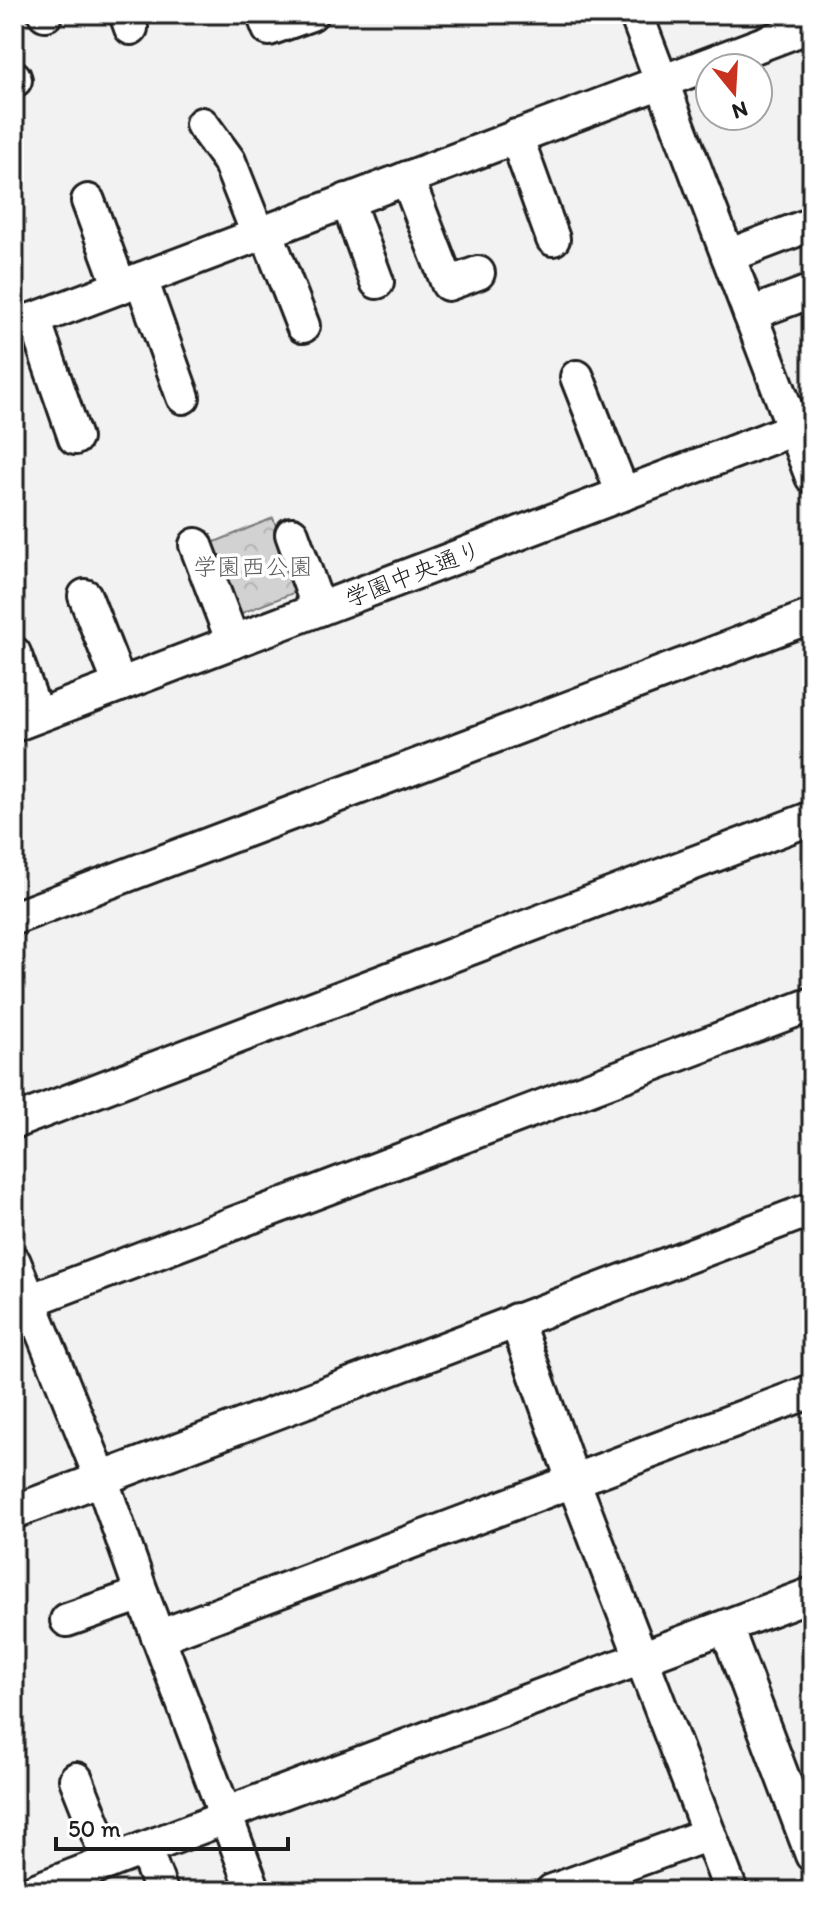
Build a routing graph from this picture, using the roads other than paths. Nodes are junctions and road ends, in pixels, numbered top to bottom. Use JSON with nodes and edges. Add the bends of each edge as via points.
{"nodes":[{"id":1,"x":263,"y":14,"type":"edge"},
{"id":2,"x":311,"y":14,"type":"edge"},
{"id":3,"x":636,"y":14,"type":"edge"},
{"id":4,"x":812,"y":25,"type":"edge"},
{"id":5,"x":661,"y":82,"type":"junction"},
{"id":6,"x":202,"y":124,"type":"dead end"},
{"id":7,"x":516,"y":136,"type":"junction"},
{"id":8,"x":407,"y":178,"type":"junction"},
{"id":9,"x":347,"y":200,"type":"junction"},
{"id":10,"x":88,"y":201,"type":"dead end"},
{"id":11,"x":804,"y":227,"type":"dead end"},
{"id":12,"x":262,"y":233,"type":"junction"},
{"id":13,"x":553,"y":239,"type":"dead end"},
{"id":14,"x":728,"y":256,"type":"junction"},
{"id":15,"x":478,"y":273,"type":"dead end"},
{"id":16,"x":377,"y":282,"type":"dead end"},
{"id":17,"x":131,"y":283,"type":"junction"},
{"id":18,"x":812,"y":291,"type":"edge"},
{"id":19,"x":750,"y":314,"type":"junction"},
{"id":20,"x":24,"y":323,"type":"edge"},
{"id":21,"x":303,"y":326,"type":"dead end"},
{"id":22,"x":577,"y":377,"type":"dead end"},
{"id":23,"x":183,"y":397,"type":"dead end"},
{"id":24,"x":803,"y":426,"type":"edge"},
{"id":25,"x":75,"y":438,"type":"dead end"},
{"id":26,"x":812,"y":477,"type":"edge"},
{"id":27,"x":623,"y":494,"type":"junction"},
{"id":28,"x":292,"y":534,"type":"dead end"},
{"id":29,"x":196,"y":545,"type":"dead end"},
{"id":30,"x":85,"y":596,"type":"dead end"},
{"id":31,"x":319,"y":609,"type":"junction"},
{"id":32,"x":812,"y":616,"type":"edge"},
{"id":33,"x":233,"y":642,"type":"junction"},
{"id":34,"x":14,"y":653,"type":"edge"},
{"id":35,"x":120,"y":685,"type":"junction"},
{"id":36,"x":26,"y":720,"type":"edge"},
{"id":37,"x":812,"y":818,"type":"edge"},
{"id":38,"x":14,"y":918,"type":"edge"},
{"id":39,"x":812,"y":1004,"type":"edge"},
{"id":40,"x":14,"y":1122,"type":"edge"},
{"id":41,"x":812,"y":1209,"type":"edge"},
{"id":42,"x":14,"y":1264,"type":"edge"},
{"id":43,"x":29,"y":1301,"type":"junction"},
{"id":44,"x":516,"y":1320,"type":"junction"},
{"id":45,"x":812,"y":1391,"type":"edge"},
{"id":46,"x":101,"y":1478,"type":"junction"},
{"id":47,"x":573,"y":1480,"type":"junction"},
{"id":48,"x":14,"y":1512,"type":"edge"},
{"id":49,"x":142,"y":1594,"type":"junction"},
{"id":50,"x":810,"y":1601,"type":"edge"},
{"id":51,"x":67,"y":1620,"type":"dead end"},
{"id":52,"x":726,"y":1627,"type":"junction"},
{"id":53,"x":158,"y":1637,"type":"junction"},
{"id":54,"x":641,"y":1659,"type":"junction"},
{"id":55,"x":76,"y":1779,"type":"dead end"},
{"id":56,"x":227,"y":1817,"type":"junction"},
{"id":57,"x":709,"y":1834,"type":"junction"},
{"id":58,"x":145,"y":1849,"type":"junction"},
{"id":59,"x":812,"y":1855,"type":"edge"},
{"id":60,"x":109,"y":1862,"type":"junction"},
{"id":61,"x":48,"y":1888,"type":"edge"},
{"id":62,"x":161,"y":1891,"type":"edge"},
{"id":63,"x":254,"y":1891,"type":"edge"},
{"id":64,"x":552,"y":1891,"type":"edge"},
{"id":65,"x":731,"y":1891,"type":"edge"}],
"edges":[{"from":1,"to":2,"type":"street","via":[[269,29]]},
{"from":3,"to":5,"type":"street"},
{"from":4,"to":5,"type":"street"},
{"from":5,"to":7,"type":"street"},
{"from":5,"to":14,"type":"street"},
{"from":6,"to":12,"type":"street","via":[[229,161]]},
{"from":7,"to":8,"type":"street"},
{"from":7,"to":13,"type":"street"},
{"from":8,"to":9,"type":"street"},
{"from":8,"to":15,"type":"street","via":[[448,284]]},
{"from":9,"to":12,"type":"street"},
{"from":9,"to":16,"type":"street"},
{"from":10,"to":17,"type":"street"},
{"from":11,"to":14,"type":"street"},
{"from":12,"to":17,"type":"street"},
{"from":12,"to":21,"type":"street"},
{"from":14,"to":19,"type":"street"},
{"from":17,"to":20,"type":"street"},
{"from":17,"to":23,"type":"street"},
{"from":18,"to":19,"type":"street"},
{"from":19,"to":24,"type":"street"},
{"from":20,"to":25,"type":"street"},
{"from":22,"to":27,"type":"street"},
{"from":24,"to":26,"type":"street"},
{"from":24,"to":27,"type":"street","name":"学園中央通り"},
{"from":27,"to":31,"type":"street","name":"学園中央通り"},
{"from":28,"to":31,"type":"street"},
{"from":29,"to":33,"type":"street"},
{"from":30,"to":35,"type":"street"},
{"from":31,"to":33,"type":"street","name":"学園中央通り"},
{"from":32,"to":38,"type":"street"},
{"from":33,"to":35,"type":"street","name":"学園中央通り"},
{"from":34,"to":36,"type":"street"},
{"from":35,"to":36,"type":"street","name":"学園中央通り"},
{"from":37,"to":40,"type":"street"},
{"from":39,"to":43,"type":"street"},
{"from":41,"to":44,"type":"street"},
{"from":42,"to":43,"type":"street"},
{"from":43,"to":46,"type":"street"},
{"from":44,"to":46,"type":"street"},
{"from":44,"to":47,"type":"street"},
{"from":45,"to":47,"type":"street"},
{"from":46,"to":48,"type":"street"},
{"from":46,"to":49,"type":"street"},
{"from":47,"to":53,"type":"street"},
{"from":47,"to":54,"type":"street"},
{"from":49,"to":51,"type":"street"},
{"from":49,"to":53,"type":"street"},
{"from":50,"to":52,"type":"street"},
{"from":52,"to":54,"type":"street"},
{"from":52,"to":59,"type":"street"},
{"from":53,"to":56,"type":"street"},
{"from":54,"to":56,"type":"street"},
{"from":54,"to":57,"type":"street"},
{"from":55,"to":60,"type":"street"},
{"from":56,"to":58,"type":"street"},
{"from":56,"to":63,"type":"street"},
{"from":57,"to":64,"type":"street"},
{"from":57,"to":65,"type":"street"},
{"from":58,"to":60,"type":"street"},
{"from":58,"to":62,"type":"street"},
{"from":60,"to":61,"type":"street"}]}
